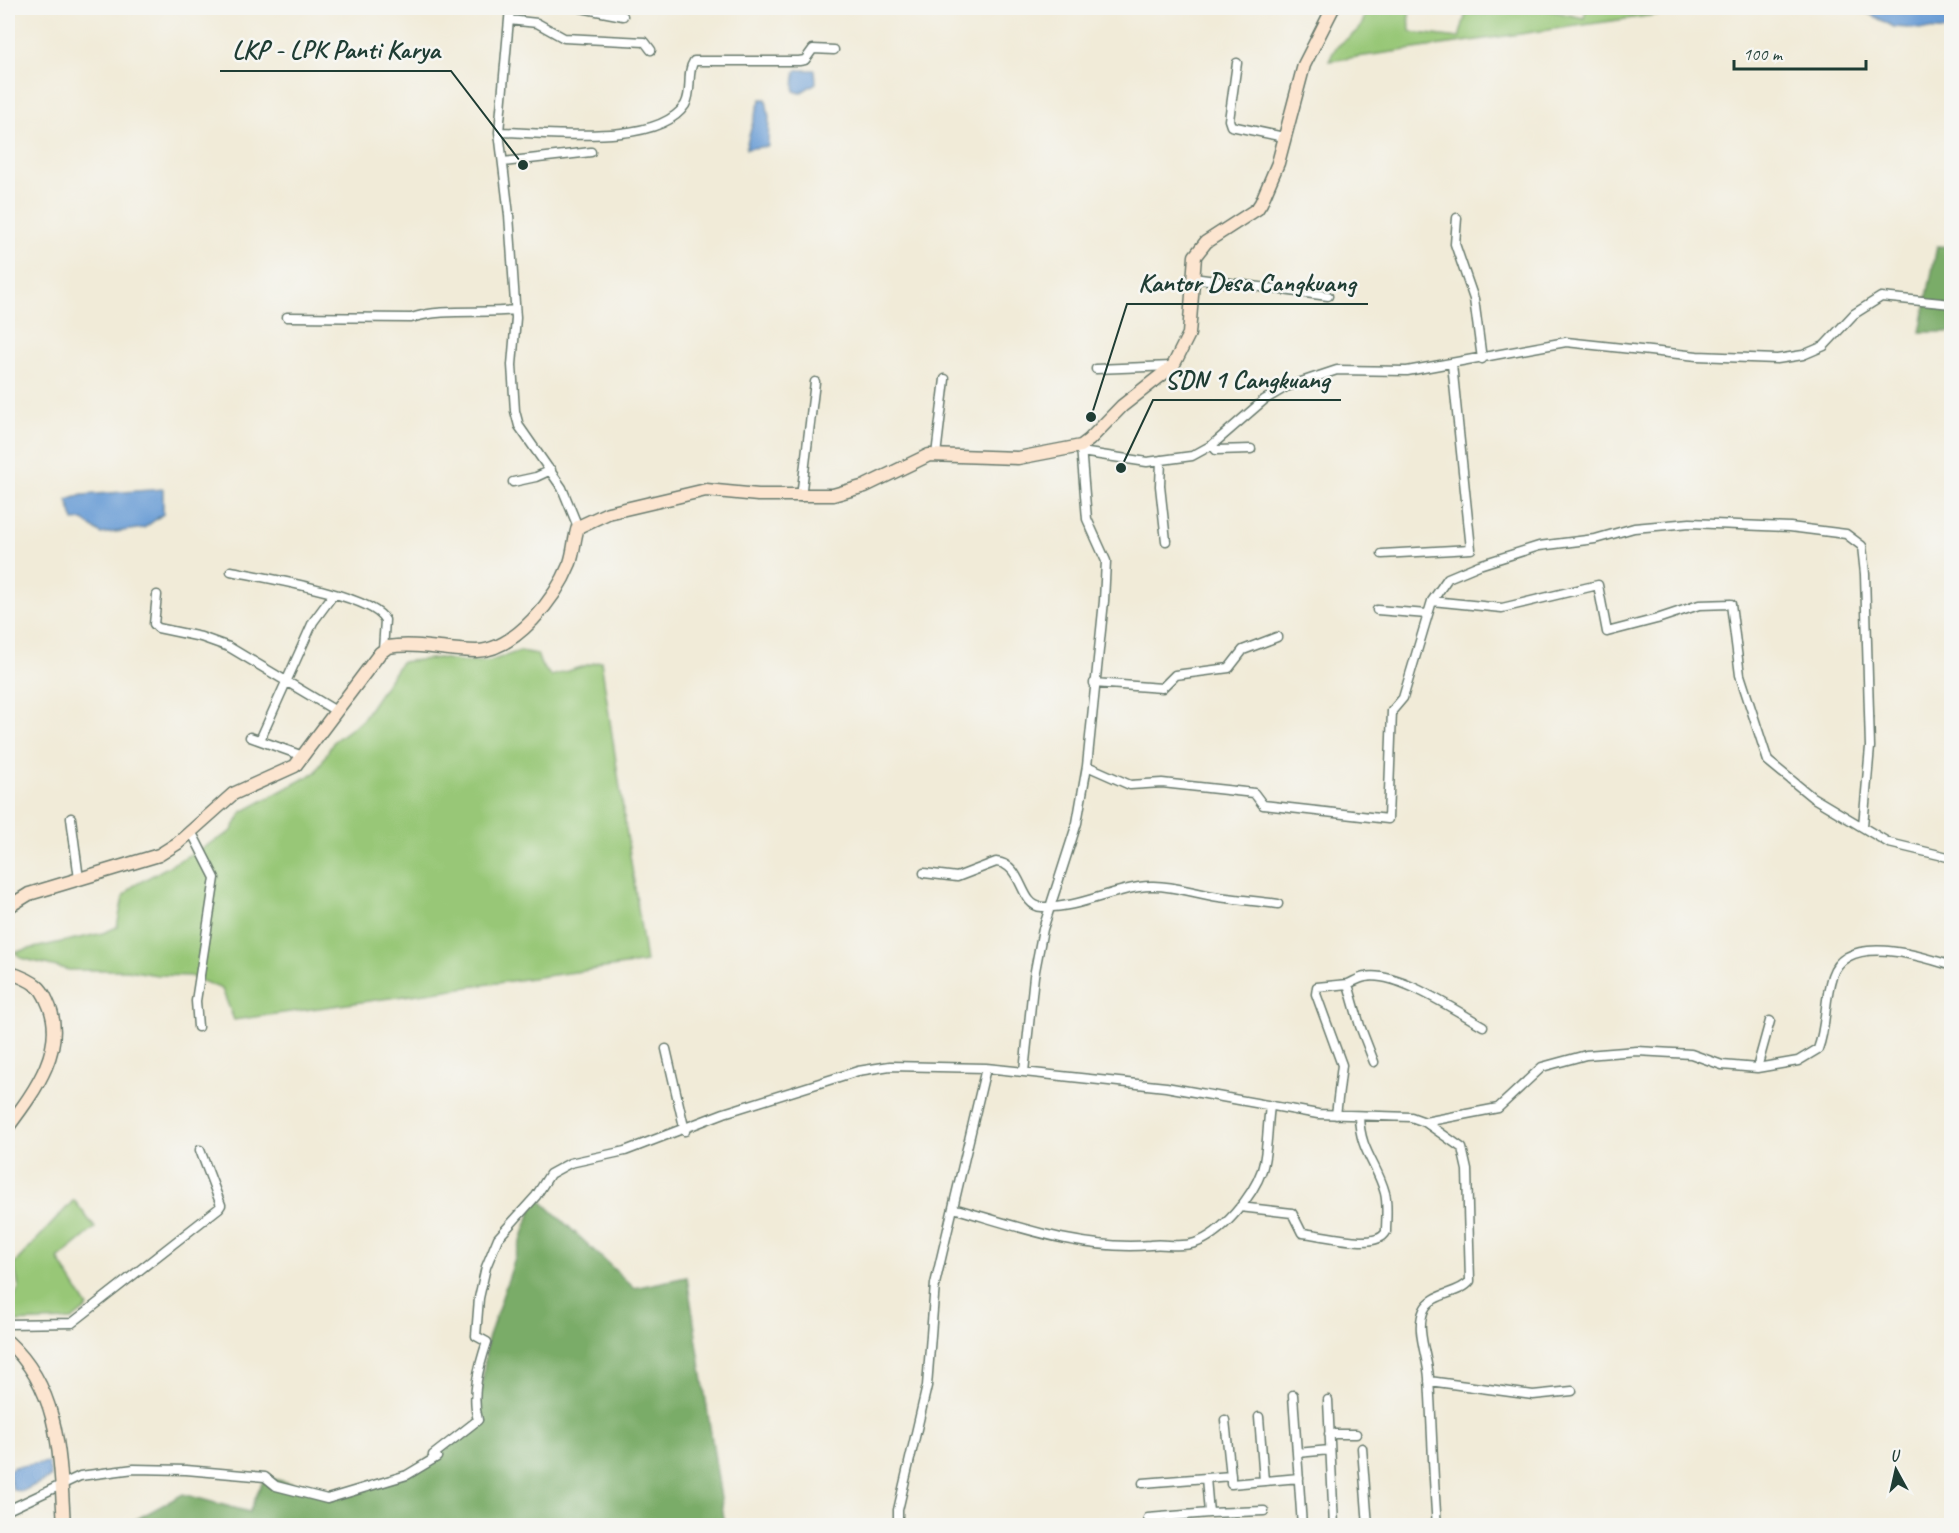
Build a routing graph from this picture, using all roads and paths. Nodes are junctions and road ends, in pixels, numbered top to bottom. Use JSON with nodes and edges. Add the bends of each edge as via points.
{"nodes":[{"id":1,"x":510,"y":8,"type":"edge"},
{"id":2,"x":581,"y":8,"type":"edge"},
{"id":3,"x":1333,"y":8,"type":"edge"},
{"id":4,"x":604,"y":10,"type":"edge"},
{"id":5,"x":623,"y":16,"type":"dead end"},
{"id":6,"x":509,"y":20,"type":"junction"},
{"id":7,"x":651,"y":50,"type":"dead end"},
{"id":8,"x":834,"y":50,"type":"dead end"},
{"id":9,"x":1237,"y":63,"type":"dead end"},
{"id":10,"x":499,"y":132,"type":"junction"},
{"id":11,"x":1284,"y":137,"type":"junction"},
{"id":12,"x":591,"y":152,"type":"dead end"},
{"id":13,"x":503,"y":162,"type":"junction"},
{"id":14,"x":1457,"y":218,"type":"dead end"},
{"id":15,"x":1193,"y":278,"type":"junction"},
{"id":16,"x":1329,"y":297,"type":"dead end"},
{"id":17,"x":1952,"y":304,"type":"edge"},
{"id":18,"x":515,"y":310,"type":"junction"},
{"id":19,"x":287,"y":317,"type":"dead end"},
{"id":20,"x":1482,"y":359,"type":"junction"},
{"id":21,"x":1452,"y":364,"type":"junction"},
{"id":22,"x":1173,"y":366,"type":"junction"},
{"id":23,"x":1096,"y":369,"type":"dead end"},
{"id":24,"x":945,"y":379,"type":"dead end"},
{"id":25,"x":815,"y":382,"type":"dead end"},
{"id":26,"x":1212,"y":445,"type":"junction"},
{"id":27,"x":1081,"y":449,"type":"junction"},
{"id":28,"x":1251,"y":449,"type":"dead end"},
{"id":29,"x":936,"y":455,"type":"junction"},
{"id":30,"x":1161,"y":460,"type":"junction"},
{"id":31,"x":551,"y":470,"type":"junction"},
{"id":32,"x":513,"y":482,"type":"dead end"},
{"id":33,"x":801,"y":497,"type":"junction"},
{"id":34,"x":578,"y":528,"type":"junction"},
{"id":35,"x":1166,"y":541,"type":"dead end"},
{"id":36,"x":1382,"y":554,"type":"dead end"},
{"id":37,"x":231,"y":572,"type":"dead end"},
{"id":38,"x":333,"y":595,"type":"junction"},
{"id":39,"x":157,"y":596,"type":"dead end"},
{"id":40,"x":1432,"y":601,"type":"junction"},
{"id":41,"x":1377,"y":610,"type":"dead end"},
{"id":42,"x":1427,"y":614,"type":"junction"},
{"id":43,"x":1277,"y":637,"type":"dead end"},
{"id":44,"x":383,"y":650,"type":"junction"},
{"id":45,"x":286,"y":683,"type":"junction"},
{"id":46,"x":1094,"y":683,"type":"junction"},
{"id":47,"x":336,"y":711,"type":"junction"},
{"id":48,"x":250,"y":737,"type":"dead end"},
{"id":49,"x":260,"y":741,"type":"junction"},
{"id":50,"x":303,"y":756,"type":"junction"},
{"id":51,"x":1087,"y":766,"type":"junction"},
{"id":52,"x":71,"y":818,"type":"dead end"},
{"id":53,"x":1863,"y":826,"type":"junction"},
{"id":54,"x":191,"y":831,"type":"junction"},
{"id":55,"x":1952,"y":858,"type":"edge"},
{"id":56,"x":924,"y":873,"type":"dead end"},
{"id":57,"x":79,"y":879,"type":"junction"},
{"id":58,"x":1278,"y":904,"type":"dead end"},
{"id":59,"x":1052,"y":906,"type":"junction"},
{"id":60,"x":8,"y":907,"type":"edge"},
{"id":61,"x":1952,"y":966,"type":"edge"},
{"id":62,"x":8,"y":972,"type":"edge"},
{"id":63,"x":1348,"y":984,"type":"junction"},
{"id":64,"x":1770,"y":1021,"type":"dead end"},
{"id":65,"x":1483,"y":1026,"type":"dead end"},
{"id":66,"x":198,"y":1027,"type":"dead end"},
{"id":67,"x":666,"y":1049,"type":"dead end"},
{"id":68,"x":1374,"y":1062,"type":"dead end"},
{"id":69,"x":986,"y":1068,"type":"junction"},
{"id":70,"x":1757,"y":1068,"type":"junction"},
{"id":71,"x":1024,"y":1072,"type":"junction"},
{"id":72,"x":1270,"y":1107,"type":"junction"},
{"id":73,"x":1336,"y":1115,"type":"junction"},
{"id":74,"x":1359,"y":1116,"type":"junction"},
{"id":75,"x":1425,"y":1122,"type":"junction"},
{"id":76,"x":8,"y":1127,"type":"edge"},
{"id":77,"x":685,"y":1131,"type":"junction"},
{"id":78,"x":201,"y":1150,"type":"dead end"},
{"id":79,"x":1240,"y":1207,"type":"junction"},
{"id":80,"x":953,"y":1208,"type":"junction"},
{"id":81,"x":8,"y":1324,"type":"edge"},
{"id":82,"x":8,"y":1342,"type":"edge"},
{"id":83,"x":1429,"y":1381,"type":"junction"},
{"id":84,"x":1572,"y":1391,"type":"dead end"},
{"id":85,"x":1293,"y":1395,"type":"dead end"},
{"id":86,"x":1328,"y":1400,"type":"dead end"},
{"id":87,"x":1259,"y":1417,"type":"dead end"},
{"id":88,"x":1226,"y":1420,"type":"dead end"},
{"id":89,"x":1329,"y":1434,"type":"junction"},
{"id":90,"x":1356,"y":1434,"type":"dead end"},
{"id":91,"x":1362,"y":1448,"type":"dead end"},
{"id":92,"x":1330,"y":1450,"type":"junction"},
{"id":93,"x":1297,"y":1453,"type":"junction"},
{"id":94,"x":1231,"y":1476,"type":"junction"},
{"id":95,"x":1206,"y":1478,"type":"junction"},
{"id":96,"x":1299,"y":1478,"type":"junction"},
{"id":97,"x":1264,"y":1481,"type":"junction"},
{"id":98,"x":62,"y":1484,"type":"junction"},
{"id":99,"x":1143,"y":1484,"type":"dead end"},
{"id":100,"x":8,"y":1510,"type":"edge"},
{"id":101,"x":1264,"y":1511,"type":"dead end"},
{"id":102,"x":1209,"y":1513,"type":"junction"},
{"id":103,"x":1148,"y":1518,"type":"dead end"},
{"id":104,"x":64,"y":1526,"type":"edge"},
{"id":105,"x":898,"y":1526,"type":"edge"},
{"id":106,"x":1302,"y":1526,"type":"edge"},
{"id":107,"x":1334,"y":1526,"type":"edge"},
{"id":108,"x":1368,"y":1526,"type":"edge"},
{"id":109,"x":1437,"y":1526,"type":"edge"}],
"edges":[{"from":1,"to":6,"type":"street"},
{"from":2,"to":4,"type":"street"},
{"from":3,"to":11,"type":"street","via":[[1304,65]]},
{"from":4,"to":5,"type":"street"},
{"from":6,"to":7,"type":"street","via":[[537,23],[564,38],[645,42]]},
{"from":6,"to":10,"type":"street"},
{"from":8,"to":10,"type":"street","via":[[813,49],[805,60],[799,61],[694,60],[689,93],[678,114],[636,131]]},
{"from":9,"to":11,"type":"street","via":[[1231,126]]},
{"from":10,"to":13,"type":"street"},
{"from":11,"to":15,"type":"street","via":[[1278,163],[1258,207],[1200,248],[1195,256]]},
{"from":12,"to":13,"type":"street"},
{"from":13,"to":18,"type":"street"},
{"from":14,"to":20,"type":"street","via":[[1455,244],[1474,299]]},
{"from":15,"to":16,"type":"street"},
{"from":15,"to":22,"type":"street","via":[[1189,334]]},
{"from":17,"to":20,"type":"street","via":[[1881,297],[1854,314],[1824,346],[1803,355],[1777,359],[1697,357],[1566,342]]},
{"from":18,"to":19,"type":"street","via":[[430,313],[411,318]]},
{"from":18,"to":31,"type":"street","via":[[512,366],[516,418]]},
{"from":20,"to":21,"type":"street"},
{"from":21,"to":26,"type":"street","via":[[1407,371],[1337,370],[1286,387],[1264,400]]},
{"from":21,"to":36,"type":"street","via":[[1471,549]]},
{"from":22,"to":23,"type":"street"},
{"from":22,"to":27,"type":"street","via":[[1122,406]]},
{"from":24,"to":29,"type":"street"},
{"from":25,"to":33,"type":"street"},
{"from":26,"to":28,"type":"street","via":[[1216,450]]},
{"from":26,"to":30,"type":"street","via":[[1192,456]]},
{"from":27,"to":29,"type":"street","via":[[1018,458]]},
{"from":27,"to":30,"type":"street","via":[[1146,462]]},
{"from":27,"to":46,"type":"street","via":[[1087,519],[1106,561]]},
{"from":29,"to":33,"type":"street","via":[[921,458],[865,486],[833,495]]},
{"from":30,"to":35,"type":"street"},
{"from":31,"to":32,"type":"street"},
{"from":31,"to":34,"type":"street"},
{"from":33,"to":34,"type":"street","via":[[706,490],[608,513]]},
{"from":34,"to":44,"type":"street","via":[[569,564],[558,586],[526,627],[503,646],[475,651],[396,646]]},
{"from":37,"to":38,"type":"street"},
{"from":38,"to":44,"type":"street","via":[[368,605],[383,615]]},
{"from":38,"to":45,"type":"street","via":[[313,622]]},
{"from":39,"to":45,"type":"street","via":[[154,624],[158,628],[217,641]]},
{"from":40,"to":42,"type":"street"},
{"from":40,"to":53,"type":"street","via":[[1502,608],[1598,585],[1607,632],[1657,620],[1699,604],[1731,604],[1740,675],[1768,761],[1812,797]]},
{"from":40,"to":53,"type":"street","via":[[1448,578],[1479,566],[1539,546],[1595,539],[1634,528],[1690,523],[1790,527],[1846,534],[1862,546],[1866,574],[1870,773]]},
{"from":41,"to":42,"type":"street"},
{"from":42,"to":51,"type":"street","via":[[1402,698],[1390,717],[1388,819],[1263,805],[1254,793],[1161,783],[1130,785]]},
{"from":43,"to":46,"type":"street","via":[[1243,650],[1229,668],[1175,675],[1162,688]]},
{"from":44,"to":47,"type":"street"},
{"from":45,"to":47,"type":"street"},
{"from":45,"to":49,"type":"street"},
{"from":46,"to":51,"type":"street"},
{"from":47,"to":50,"type":"street"},
{"from":48,"to":49,"type":"street"},
{"from":49,"to":50,"type":"street"},
{"from":50,"to":54,"type":"street","via":[[279,775],[233,794]]},
{"from":51,"to":59,"type":"street","via":[[1077,823]]},
{"from":52,"to":57,"type":"street"},
{"from":53,"to":55,"type":"street","via":[[1889,843]]},
{"from":54,"to":57,"type":"street","via":[[159,855]]},
{"from":54,"to":66,"type":"street","via":[[215,878],[208,941],[198,982]]},
{"from":56,"to":59,"type":"street","via":[[957,877],[1002,862],[1015,873],[1031,903]]},
{"from":57,"to":60,"type":"street","via":[[29,894]]},
{"from":58,"to":59,"type":"street","via":[[1153,886]]},
{"from":59,"to":71,"type":"street","via":[[1034,976]]},
{"from":61,"to":70,"type":"street","via":[[1881,949],[1842,962],[1831,977],[1818,1050],[1798,1060]]},
{"from":62,"to":76,"type":"street","via":[[37,986],[44,995],[54,1016],[56,1039],[41,1078]]},
{"from":63,"to":65,"type":"street","via":[[1365,976],[1394,981]]},
{"from":63,"to":68,"type":"street"},
{"from":63,"to":73,"type":"street","via":[[1321,985],[1316,991],[1342,1065]]},
{"from":64,"to":70,"type":"street"},
{"from":67,"to":77,"type":"street"},
{"from":69,"to":71,"type":"street"},
{"from":69,"to":77,"type":"street","via":[[890,1066],[858,1071],[741,1107]]},
{"from":69,"to":80,"type":"street"},
{"from":70,"to":75,"type":"street","via":[[1722,1065],[1691,1054],[1637,1051],[1586,1055],[1542,1067],[1498,1108]]},
{"from":71,"to":72,"type":"street","via":[[1166,1087]]},
{"from":72,"to":73,"type":"street"},
{"from":72,"to":79,"type":"street","via":[[1262,1170]]},
{"from":73,"to":74,"type":"street"},
{"from":74,"to":75,"type":"street","via":[[1411,1117]]},
{"from":74,"to":79,"type":"street","via":[[1364,1149],[1385,1193],[1384,1237],[1357,1241],[1302,1233],[1292,1213]]},
{"from":75,"to":83,"type":"street","via":[[1464,1153],[1470,1277],[1466,1286],[1432,1300],[1424,1311],[1422,1332]]},
{"from":77,"to":98,"type":"street","via":[[625,1151],[570,1163],[550,1174],[536,1196],[498,1238],[479,1298],[477,1336],[487,1342],[478,1369],[478,1420],[433,1455],[437,1457],[406,1475],[327,1498],[276,1486],[265,1477],[186,1470],[94,1473]]},
{"from":78,"to":81,"type":"street","via":[[219,1208],[72,1323]]},
{"from":79,"to":80,"type":"street","via":[[1219,1229],[1196,1243],[1137,1247],[1058,1238]]},
{"from":80,"to":105,"type":"street","via":[[935,1284],[927,1386],[898,1510]]},
{"from":82,"to":98,"type":"street","via":[[44,1389],[56,1430]]},
{"from":83,"to":84,"type":"street","via":[[1533,1395]]},
{"from":83,"to":109,"type":"street"},
{"from":85,"to":93,"type":"street"},
{"from":86,"to":89,"type":"street"},
{"from":87,"to":97,"type":"street"},
{"from":88,"to":94,"type":"street"},
{"from":89,"to":90,"type":"street"},
{"from":89,"to":92,"type":"street"},
{"from":91,"to":108,"type":"street"},
{"from":92,"to":93,"type":"street"},
{"from":92,"to":107,"type":"street"},
{"from":93,"to":96,"type":"street"},
{"from":94,"to":95,"type":"street"},
{"from":94,"to":97,"type":"street","via":[[1231,1484]]},
{"from":95,"to":99,"type":"street"},
{"from":95,"to":102,"type":"street"},
{"from":96,"to":97,"type":"street"},
{"from":96,"to":106,"type":"street"},
{"from":98,"to":100,"type":"street"},
{"from":98,"to":104,"type":"street"},
{"from":101,"to":102,"type":"street"},
{"from":102,"to":103,"type":"street"}]}
